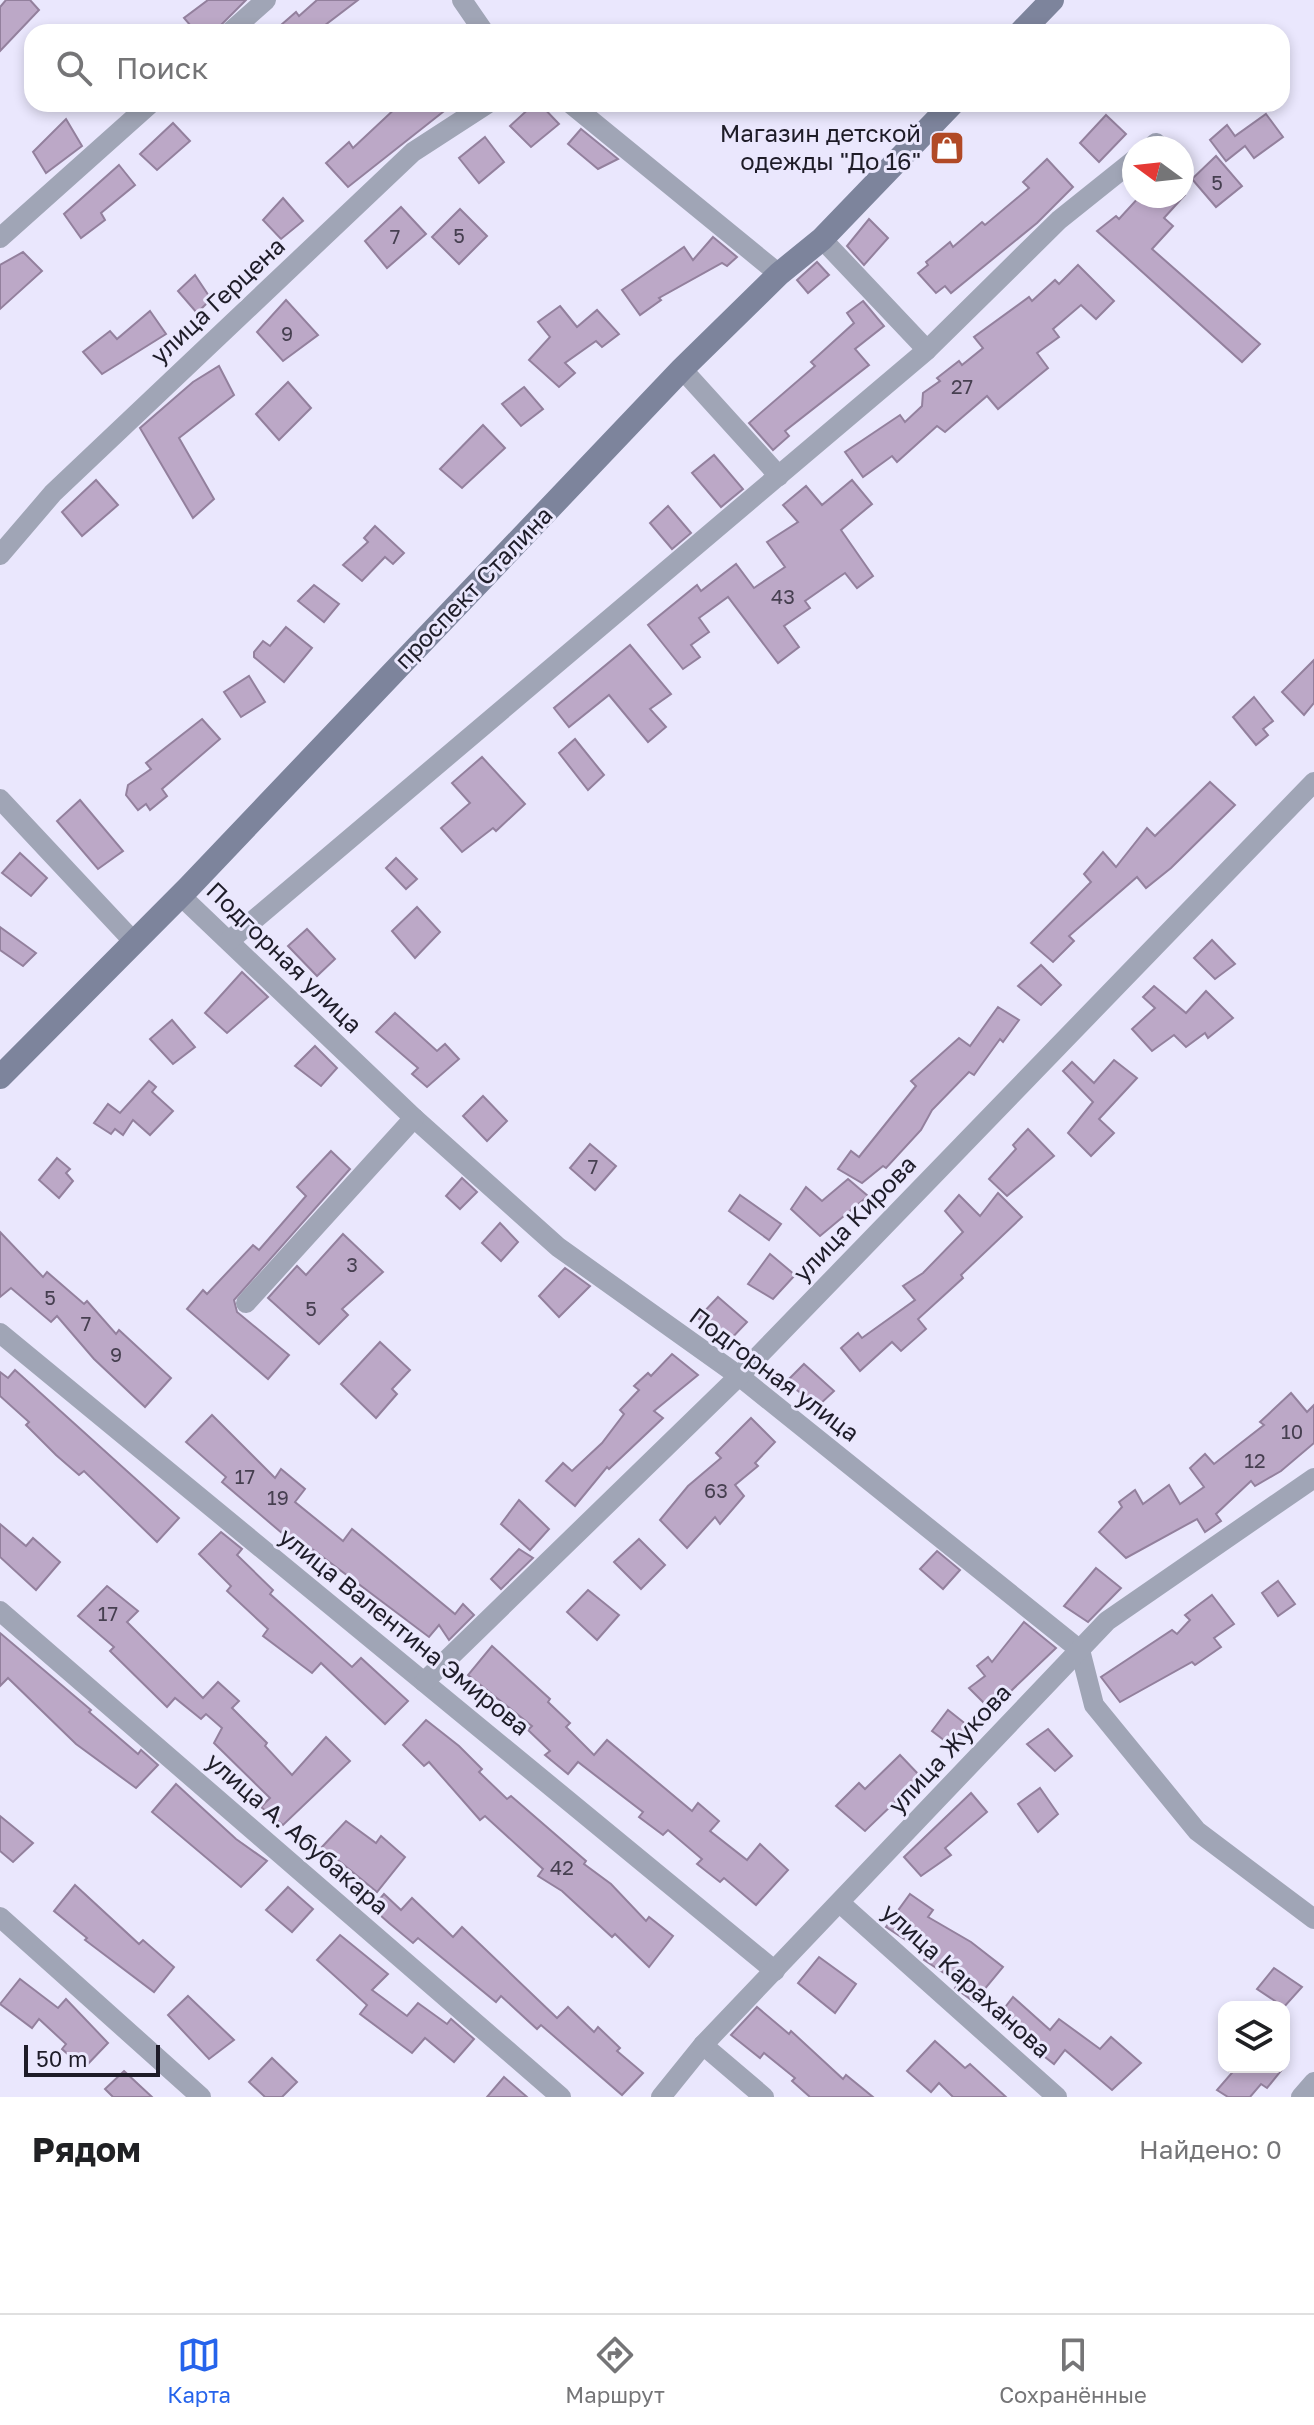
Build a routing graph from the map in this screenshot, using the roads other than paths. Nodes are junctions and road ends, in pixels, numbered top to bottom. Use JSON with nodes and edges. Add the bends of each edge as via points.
{"nodes":[{"id":1,"x":266,"y":0,"type":"edge"},
{"id":2,"x":462,"y":0,"type":"edge"},
{"id":3,"x":1052,"y":0,"type":"edge"},
{"id":4,"x":239,"y":24,"type":"edge"},
{"id":5,"x":478,"y":24,"type":"edge"},
{"id":6,"x":1029,"y":24,"type":"edge"},
{"id":7,"x":141,"y":112,"type":"edge"},
{"id":8,"x":475,"y":112,"type":"edge"},
{"id":9,"x":581,"y":112,"type":"edge"},
{"id":10,"x":944,"y":112,"type":"edge"},
{"id":11,"x":1122,"y":170,"type":"edge"},
{"id":12,"x":0,"y":238,"type":"edge"},
{"id":13,"x":822,"y":239,"type":"junction"},
{"id":14,"x":779,"y":274,"type":"junction"},
{"id":15,"x":927,"y":350,"type":"junction"},
{"id":16,"x":682,"y":369,"type":"junction"},
{"id":17,"x":779,"y":476,"type":"junction"},
{"id":18,"x":0,"y":555,"type":"edge"},
{"id":19,"x":1314,"y":782,"type":"edge"},
{"id":20,"x":0,"y":799,"type":"edge"},
{"id":21,"x":189,"y":887,"type":"junction"},
{"id":22,"x":229,"y":941,"type":"junction"},
{"id":23,"x":134,"y":942,"type":"junction"},
{"id":24,"x":0,"y":1077,"type":"edge"},
{"id":25,"x":414,"y":1118,"type":"junction"},
{"id":26,"x":246,"y":1303,"type":"dead end"},
{"id":27,"x":0,"y":1333,"type":"edge"},
{"id":28,"x":739,"y":1376,"type":"junction"},
{"id":29,"x":1314,"y":1478,"type":"edge"},
{"id":30,"x":0,"y":1611,"type":"edge"},
{"id":31,"x":1080,"y":1650,"type":"junction"},
{"id":32,"x":424,"y":1682,"type":"junction"},
{"id":33,"x":840,"y":1903,"type":"junction"},
{"id":34,"x":0,"y":1917,"type":"edge"},
{"id":35,"x":1314,"y":1919,"type":"edge"},
{"id":36,"x":775,"y":1971,"type":"junction"},
{"id":37,"x":703,"y":2045,"type":"junction"},
{"id":38,"x":201,"y":2097,"type":"edge"},
{"id":39,"x":561,"y":2097,"type":"edge"},
{"id":40,"x":661,"y":2097,"type":"edge"},
{"id":41,"x":764,"y":2097,"type":"edge"},
{"id":42,"x":1057,"y":2097,"type":"edge"}],
"edges":[{"from":1,"to":4,"type":"street"},
{"from":2,"to":5,"type":"street"},
{"from":3,"to":6,"type":"street"},
{"from":7,"to":12,"type":"street"},
{"from":8,"to":18,"type":"street","name":"улица Герцена","via":[[413,152],[53,493]]},
{"from":9,"to":14,"type":"street"},
{"from":10,"to":13,"type":"street","name":"проспект Сталина"},
{"from":11,"to":15,"type":"street","via":[[1059,220]]},
{"from":13,"to":14,"type":"street","name":"проспект Сталина"},
{"from":13,"to":15,"type":"street"},
{"from":14,"to":16,"type":"street","name":"проспект Сталина"},
{"from":15,"to":17,"type":"street"},
{"from":16,"to":17,"type":"street"},
{"from":16,"to":21,"type":"street","name":"проспект Сталина"},
{"from":17,"to":22,"type":"street"},
{"from":19,"to":28,"type":"street","name":"улица Кирова"},
{"from":20,"to":23,"type":"street"},
{"from":21,"to":22,"type":"street","name":"Подгорная улица","via":[[181,896]]},
{"from":21,"to":23,"type":"street","name":"проспект Сталина"},
{"from":22,"to":25,"type":"street","name":"Подгорная улица"},
{"from":23,"to":24,"type":"street","name":"проспект Сталина"},
{"from":25,"to":26,"type":"street"},
{"from":25,"to":28,"type":"street","name":"Подгорная улица","via":[[558,1247]]},
{"from":27,"to":32,"type":"street","name":"улица Валентина Эмирова"},
{"from":28,"to":31,"type":"street","name":"Подгорная улица"},
{"from":28,"to":32,"type":"street","name":"улица Кирова"},
{"from":29,"to":31,"type":"street","name":"улица Жукова","via":[[1107,1621]]},
{"from":30,"to":39,"type":"street","name":"улица А. Абубакара"},
{"from":31,"to":33,"type":"street","name":"улица Жукова"},
{"from":31,"to":35,"type":"street","via":[[1094,1705],[1197,1831]]},
{"from":32,"to":36,"type":"street","name":"улица Валентина Эмирова"},
{"from":33,"to":36,"type":"street","name":"улица Жукова"},
{"from":33,"to":42,"type":"street","name":"улица Караханова"},
{"from":34,"to":38,"type":"street"},
{"from":36,"to":37,"type":"street","name":"улица Жукова"},
{"from":37,"to":40,"type":"street","name":"улица Жукова"},
{"from":37,"to":41,"type":"street"}]}
